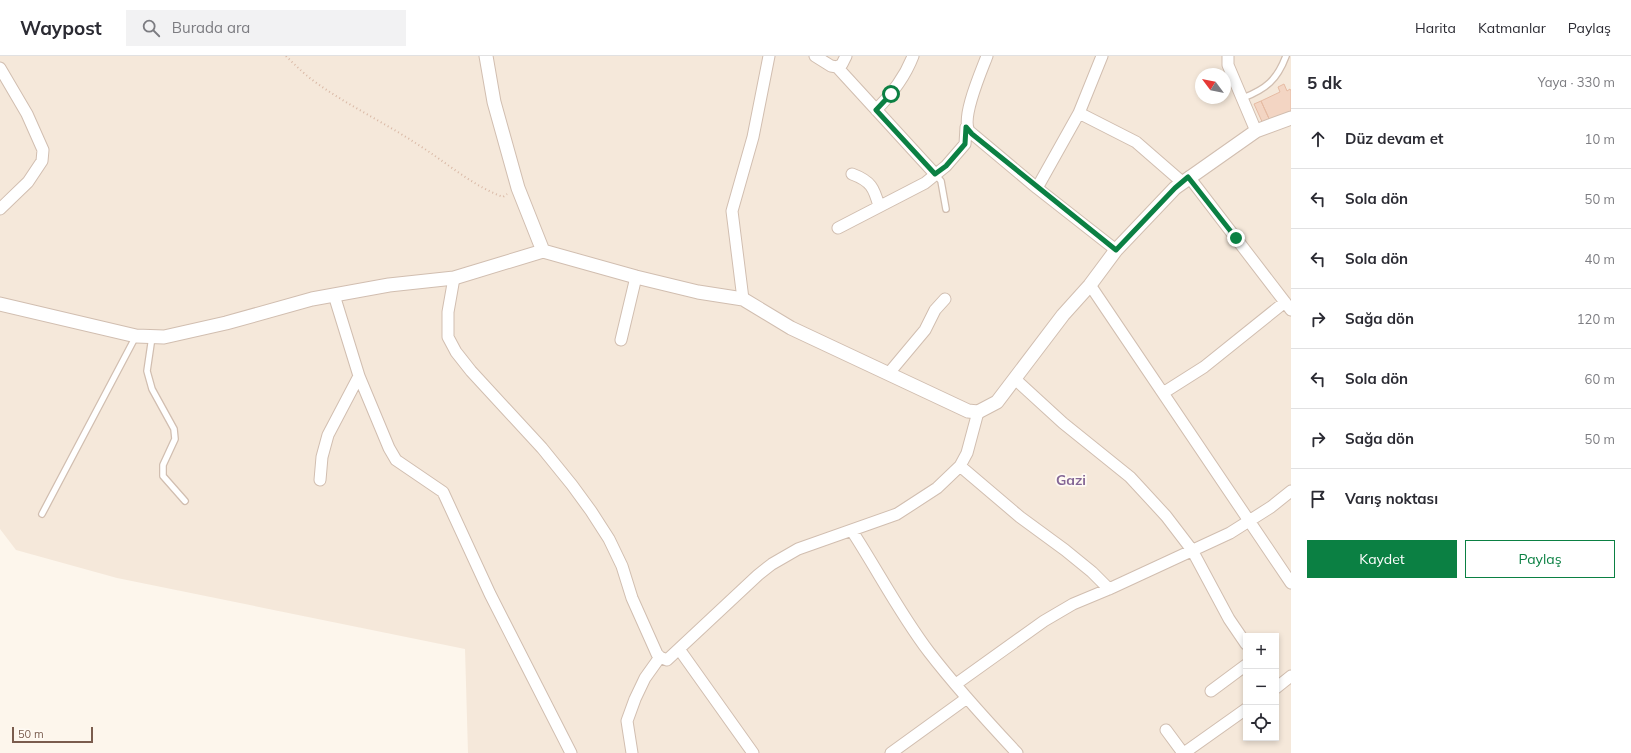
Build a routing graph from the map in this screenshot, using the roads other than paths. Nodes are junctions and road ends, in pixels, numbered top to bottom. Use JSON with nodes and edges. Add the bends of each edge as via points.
{"nodes":[{"id":1,"x":486,"y":56,"type":"edge"},
{"id":2,"x":770,"y":56,"type":"edge"},
{"id":3,"x":815,"y":56,"type":"edge"},
{"id":4,"x":846,"y":56,"type":"edge"},
{"id":5,"x":913,"y":56,"type":"edge"},
{"id":6,"x":987,"y":56,"type":"edge"},
{"id":7,"x":1102,"y":56,"type":"edge"},
{"id":8,"x":1228,"y":56,"type":"edge"},
{"id":9,"x":1286,"y":56,"type":"edge"},
{"id":10,"x":837,"y":67,"type":"junction"},
{"id":11,"x":0,"y":68,"type":"edge"},
{"id":12,"x":1243,"y":98,"type":"junction"},
{"id":13,"x":876,"y":110,"type":"junction"},
{"id":14,"x":1079,"y":113,"type":"junction"},
{"id":15,"x":1291,"y":118,"type":"edge"},
{"id":16,"x":966,"y":127,"type":"junction"},
{"id":17,"x":1256,"y":131,"type":"junction"},
{"id":18,"x":852,"y":174,"type":"dead end"},
{"id":19,"x":935,"y":174,"type":"junction"},
{"id":20,"x":1185,"y":179,"type":"junction"},
{"id":21,"x":1037,"y":188,"type":"junction"},
{"id":22,"x":879,"y":206,"type":"junction"},
{"id":23,"x":946,"y":209,"type":"dead end"},
{"id":24,"x":0,"y":210,"type":"edge"},
{"id":25,"x":838,"y":228,"type":"dead end"},
{"id":26,"x":1116,"y":250,"type":"junction"},
{"id":27,"x":543,"y":251,"type":"junction"},
{"id":28,"x":636,"y":277,"type":"junction"},
{"id":29,"x":454,"y":278,"type":"junction"},
{"id":30,"x":1090,"y":285,"type":"junction"},
{"id":31,"x":334,"y":295,"type":"junction"},
{"id":32,"x":743,"y":299,"type":"junction"},
{"id":33,"x":945,"y":299,"type":"dead end"},
{"id":34,"x":0,"y":304,"type":"edge"},
{"id":35,"x":1288,"y":306,"type":"edge"},
{"id":36,"x":136,"y":336,"type":"junction"},
{"id":37,"x":152,"y":337,"type":"junction"},
{"id":38,"x":621,"y":340,"type":"dead end"},
{"id":39,"x":889,"y":373,"type":"junction"},
{"id":40,"x":359,"y":376,"type":"junction"},
{"id":41,"x":1015,"y":379,"type":"junction"},
{"id":42,"x":1163,"y":393,"type":"junction"},
{"id":43,"x":978,"y":412,"type":"junction"},
{"id":44,"x":960,"y":466,"type":"junction"},
{"id":45,"x":320,"y":480,"type":"dead end"},
{"id":46,"x":1291,"y":491,"type":"edge"},
{"id":47,"x":185,"y":501,"type":"dead end"},
{"id":48,"x":42,"y":514,"type":"dead end"},
{"id":49,"x":1249,"y":521,"type":"junction"},
{"id":50,"x":852,"y":531,"type":"junction"},
{"id":51,"x":1192,"y":550,"type":"junction"},
{"id":52,"x":1291,"y":583,"type":"edge"},
{"id":53,"x":1109,"y":589,"type":"junction"},
{"id":54,"x":1243,"y":640,"type":"edge"},
{"id":55,"x":679,"y":649,"type":"junction"},
{"id":56,"x":660,"y":657,"type":"junction"},
{"id":57,"x":1243,"y":667,"type":"edge"},
{"id":58,"x":1291,"y":676,"type":"edge"},
{"id":59,"x":956,"y":684,"type":"junction"},
{"id":60,"x":1279,"y":686,"type":"edge"},
{"id":61,"x":1211,"y":691,"type":"dead end"},
{"id":62,"x":967,"y":698,"type":"junction"},
{"id":63,"x":1243,"y":711,"type":"edge"},
{"id":64,"x":1166,"y":730,"type":"dead end"},
{"id":65,"x":571,"y":753,"type":"edge"},
{"id":66,"x":632,"y":753,"type":"edge"},
{"id":67,"x":754,"y":753,"type":"edge"},
{"id":68,"x":891,"y":753,"type":"edge"},
{"id":69,"x":1017,"y":753,"type":"edge"},
{"id":70,"x":1183,"y":753,"type":"edge"}],
"edges":[{"from":1,"to":27,"type":"street","via":[[494,102],[518,188]]},
{"from":2,"to":32,"type":"street","via":[[753,138],[732,211]]},
{"from":3,"to":10,"type":"street"},
{"from":4,"to":10,"type":"street"},
{"from":5,"to":13,"type":"street","via":[[897,85]]},
{"from":6,"to":16,"type":"street","via":[[967,113]]},
{"from":7,"to":14,"type":"street"},
{"from":8,"to":12,"type":"street","via":[[1228,65]]},
{"from":9,"to":12,"type":"lane","via":[[1279,72],[1267,86]]},
{"from":10,"to":13,"type":"street"},
{"from":11,"to":24,"type":"street","via":[[27,114],[43,150],[42,161],[28,182]]},
{"from":12,"to":17,"type":"street"},
{"from":13,"to":19,"type":"street"},
{"from":14,"to":20,"type":"street","via":[[1136,142]]},
{"from":14,"to":21,"type":"street"},
{"from":15,"to":17,"type":"street"},
{"from":16,"to":19,"type":"street","via":[[965,144],[946,166]]},
{"from":16,"to":21,"type":"street"},
{"from":17,"to":20,"type":"street"},
{"from":18,"to":22,"type":"street","via":[[870,184]]},
{"from":19,"to":22,"type":"street","via":[[925,183]]},
{"from":19,"to":23,"type":"lane","via":[[941,181]]},
{"from":20,"to":26,"type":"street"},
{"from":20,"to":35,"type":"street"},
{"from":21,"to":26,"type":"street"},
{"from":22,"to":25,"type":"street"},
{"from":26,"to":30,"type":"street"},
{"from":27,"to":28,"type":"street"},
{"from":27,"to":29,"type":"street"},
{"from":28,"to":32,"type":"street","via":[[698,292]]},
{"from":28,"to":38,"type":"street"},
{"from":29,"to":31,"type":"street","via":[[389,285]]},
{"from":29,"to":56,"type":"street","via":[[448,312],[448,337],[456,352],[542,448],[591,511],[622,566],[632,598]]},
{"from":30,"to":41,"type":"street","via":[[1063,315]]},
{"from":30,"to":42,"type":"street"},
{"from":31,"to":37,"type":"street","via":[[226,323],[164,337]]},
{"from":31,"to":40,"type":"street"},
{"from":32,"to":39,"type":"street","via":[[791,328]]},
{"from":33,"to":39,"type":"street","via":[[935,310],[925,330]]},
{"from":34,"to":36,"type":"street"},
{"from":35,"to":42,"type":"street","via":[[1204,367]]},
{"from":36,"to":37,"type":"street"},
{"from":36,"to":48,"type":"lane"},
{"from":37,"to":47,"type":"lane","via":[[147,371],[152,389],[174,429],[174,439],[163,465],[163,476]]},
{"from":39,"to":43,"type":"street","via":[[968,411]]},
{"from":40,"to":45,"type":"street","via":[[328,434]]},
{"from":40,"to":65,"type":"street","via":[[396,460],[443,492],[490,594]]},
{"from":41,"to":43,"type":"street","via":[[997,402]]},
{"from":41,"to":51,"type":"street","via":[[1063,423],[1130,477],[1166,516]]},
{"from":42,"to":49,"type":"street"},
{"from":43,"to":44,"type":"street","via":[[967,453]]},
{"from":44,"to":50,"type":"street","via":[[937,488],[897,514]]},
{"from":44,"to":53,"type":"street","via":[[1020,517],[1092,572]]},
{"from":46,"to":49,"type":"street"},
{"from":49,"to":51,"type":"street","via":[[1230,533]]},
{"from":49,"to":52,"type":"street"},
{"from":50,"to":55,"type":"street","via":[[798,549],[772,564]]},
{"from":50,"to":59,"type":"street","via":[[900,611]]},
{"from":51,"to":53,"type":"street"},
{"from":51,"to":54,"type":"street"},
{"from":53,"to":59,"type":"street","via":[[1073,604],[1044,621]]},
{"from":55,"to":56,"type":"street","via":[[667,660]]},
{"from":55,"to":67,"type":"street"},
{"from":56,"to":66,"type":"street","via":[[645,678],[627,721]]},
{"from":57,"to":61,"type":"street"},
{"from":58,"to":60,"type":"street"},
{"from":59,"to":62,"type":"street"},
{"from":62,"to":68,"type":"street"},
{"from":62,"to":69,"type":"street"},
{"from":63,"to":70,"type":"street"},
{"from":64,"to":70,"type":"street"}]}
